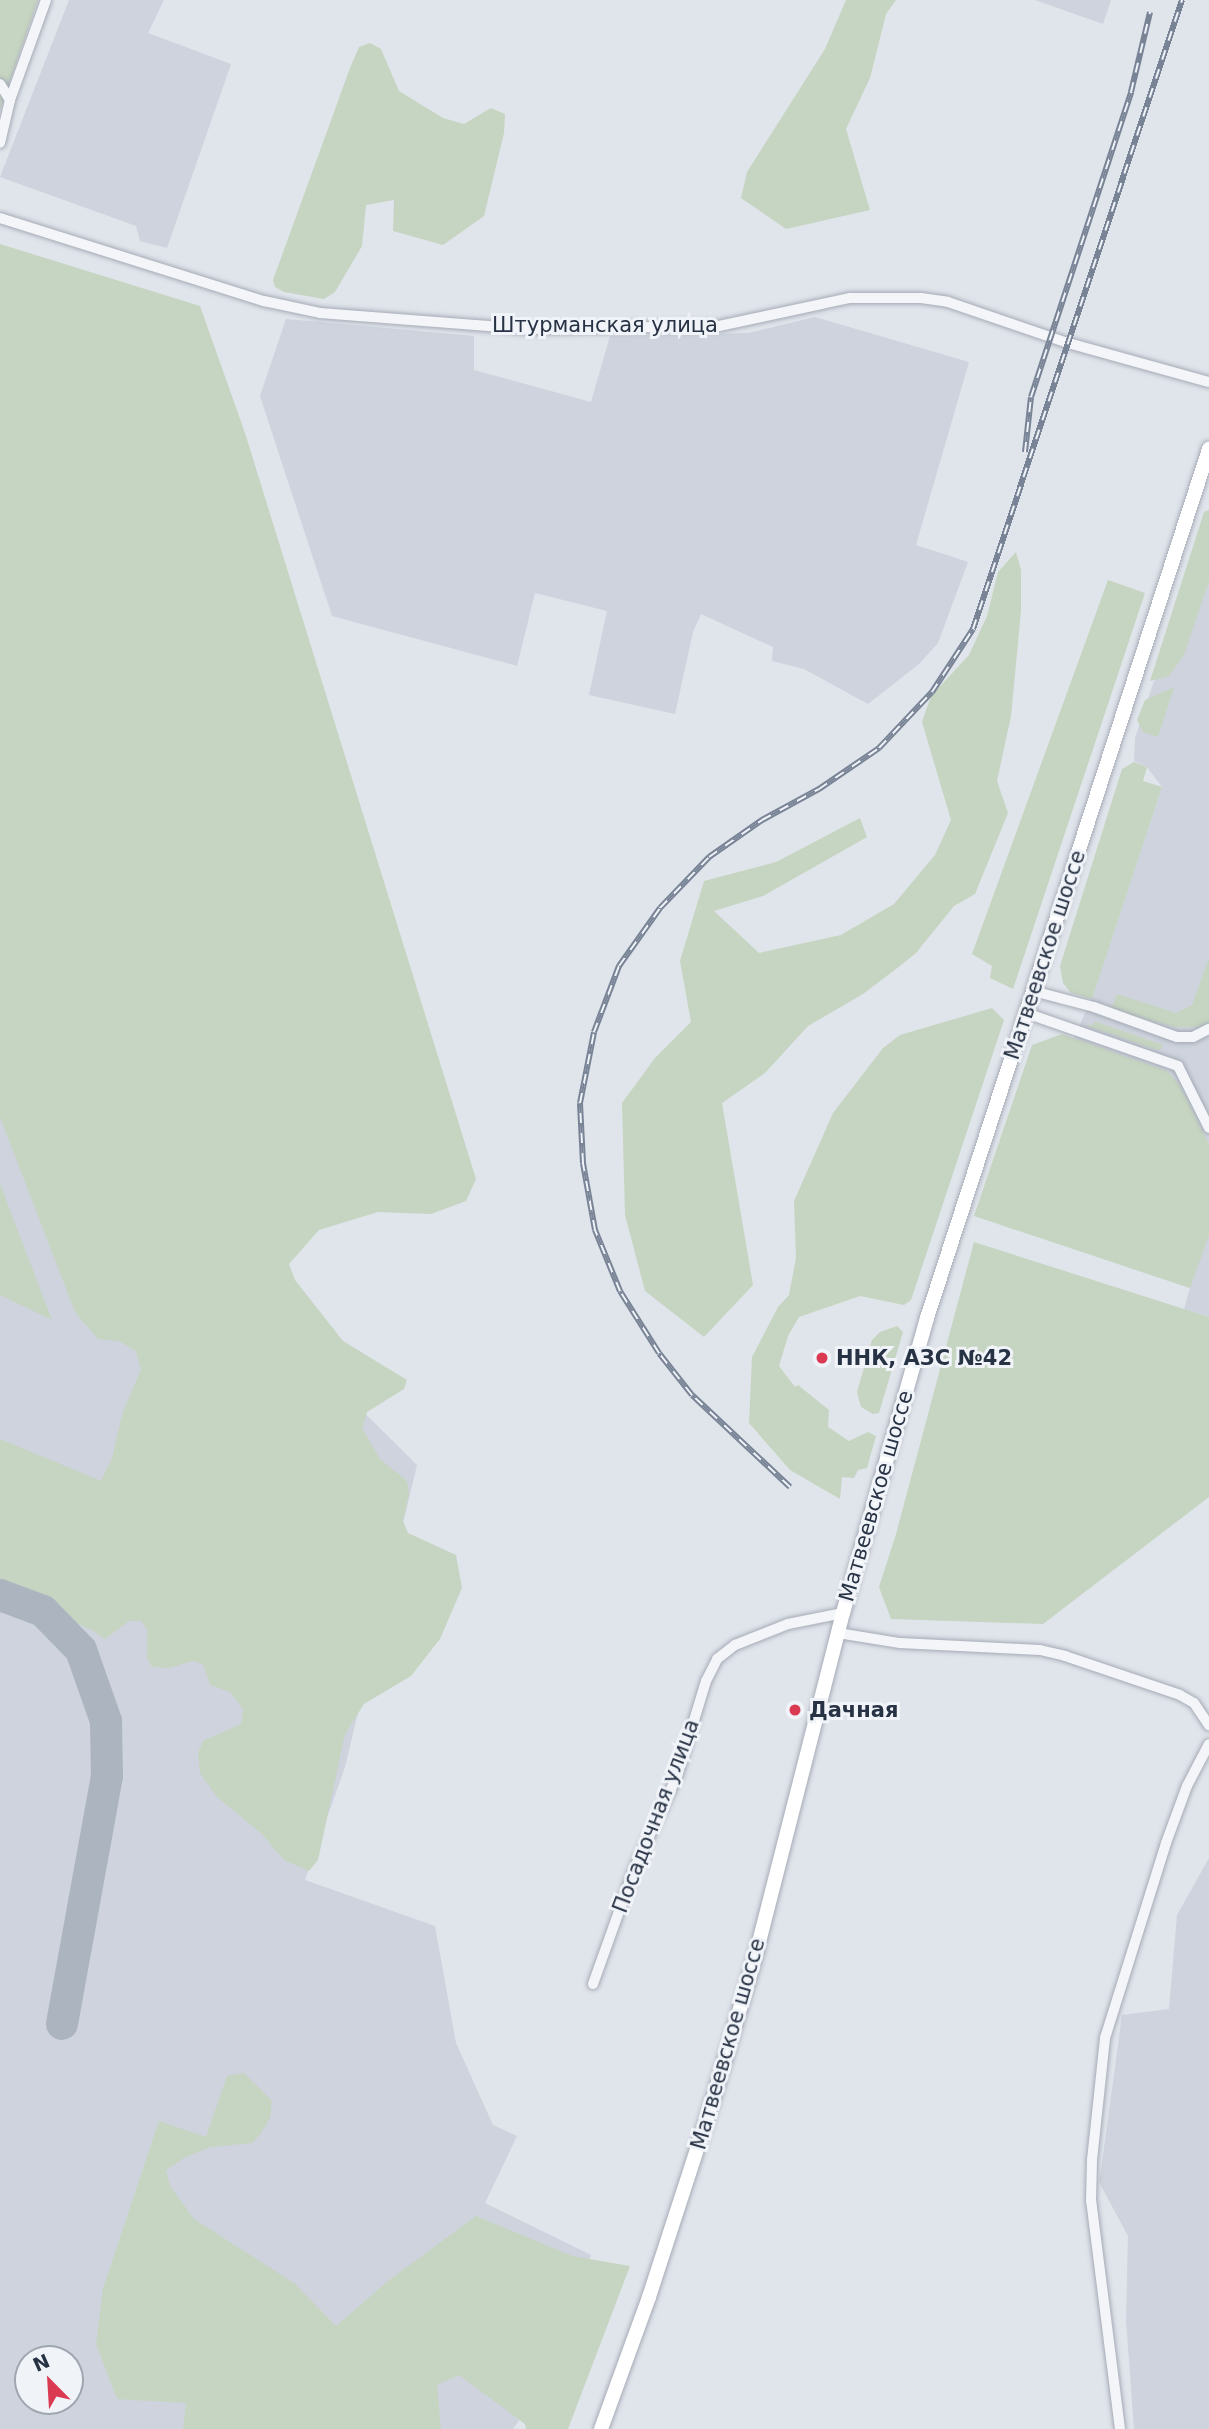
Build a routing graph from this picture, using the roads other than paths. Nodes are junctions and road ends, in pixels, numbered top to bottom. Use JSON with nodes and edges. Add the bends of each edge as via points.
{"nodes":[{"id":1,"x":46,"y":0,"type":"edge"},
{"id":2,"x":0,"y":84,"type":"edge"},
{"id":3,"x":10,"y":100,"type":"junction"},
{"id":4,"x":0,"y":143,"type":"edge"},
{"id":5,"x":0,"y":218,"type":"edge"},
{"id":6,"x":1209,"y":382,"type":"edge"},
{"id":7,"x":1209,"y":449,"type":"edge"},
{"id":8,"x":1033,"y":991,"type":"junction"},
{"id":9,"x":1026,"y":1013,"type":"junction"},
{"id":10,"x":1209,"y":1029,"type":"edge"},
{"id":11,"x":1209,"y":1128,"type":"edge"},
{"id":12,"x":843,"y":1613,"type":"junction"},
{"id":13,"x":838,"y":1633,"type":"junction"},
{"id":14,"x":1209,"y":1725,"type":"edge"},
{"id":15,"x":1209,"y":1744,"type":"edge"},
{"id":16,"x":593,"y":1984,"type":"dead end"},
{"id":17,"x":601,"y":2429,"type":"edge"},
{"id":18,"x":1121,"y":2429,"type":"edge"}],
"edges":[{"from":1,"to":3,"type":"street"},
{"from":2,"to":3,"type":"street"},
{"from":3,"to":4,"type":"street"},
{"from":5,"to":6,"type":"street","name":"Штурманская улица","via":[[264,301],[320,313],[530,329],[706,326],[850,298],[921,298],[948,302],[1068,343]]},
{"from":7,"to":8,"type":"main road","name":"Матвеевское шоссе"},
{"from":8,"to":9,"type":"main road","name":"Матвеевское шоссе"},
{"from":8,"to":10,"type":"street","via":[[1177,1037],[1193,1037]]},
{"from":9,"to":11,"type":"street","via":[[1178,1066]]},
{"from":9,"to":12,"type":"main road","name":"Матвеевское шоссе","via":[[927,1318]]},
{"from":12,"to":13,"type":"main road","name":"Матвеевское шоссе"},
{"from":12,"to":16,"type":"street","name":"Посадочная улица","via":[[788,1624],[735,1644],[717,1659],[677,1776],[635,1867]]},
{"from":13,"to":14,"type":"street","via":[[900,1643],[1041,1650],[1180,1695],[1194,1703]]},
{"from":13,"to":17,"type":"main road","name":"Матвеевское шоссе","via":[[756,1954],[712,2103]]},
{"from":15,"to":18,"type":"street","via":[[1166,1843],[1118,1987],[1103,2049],[1091,2201]]}]}
